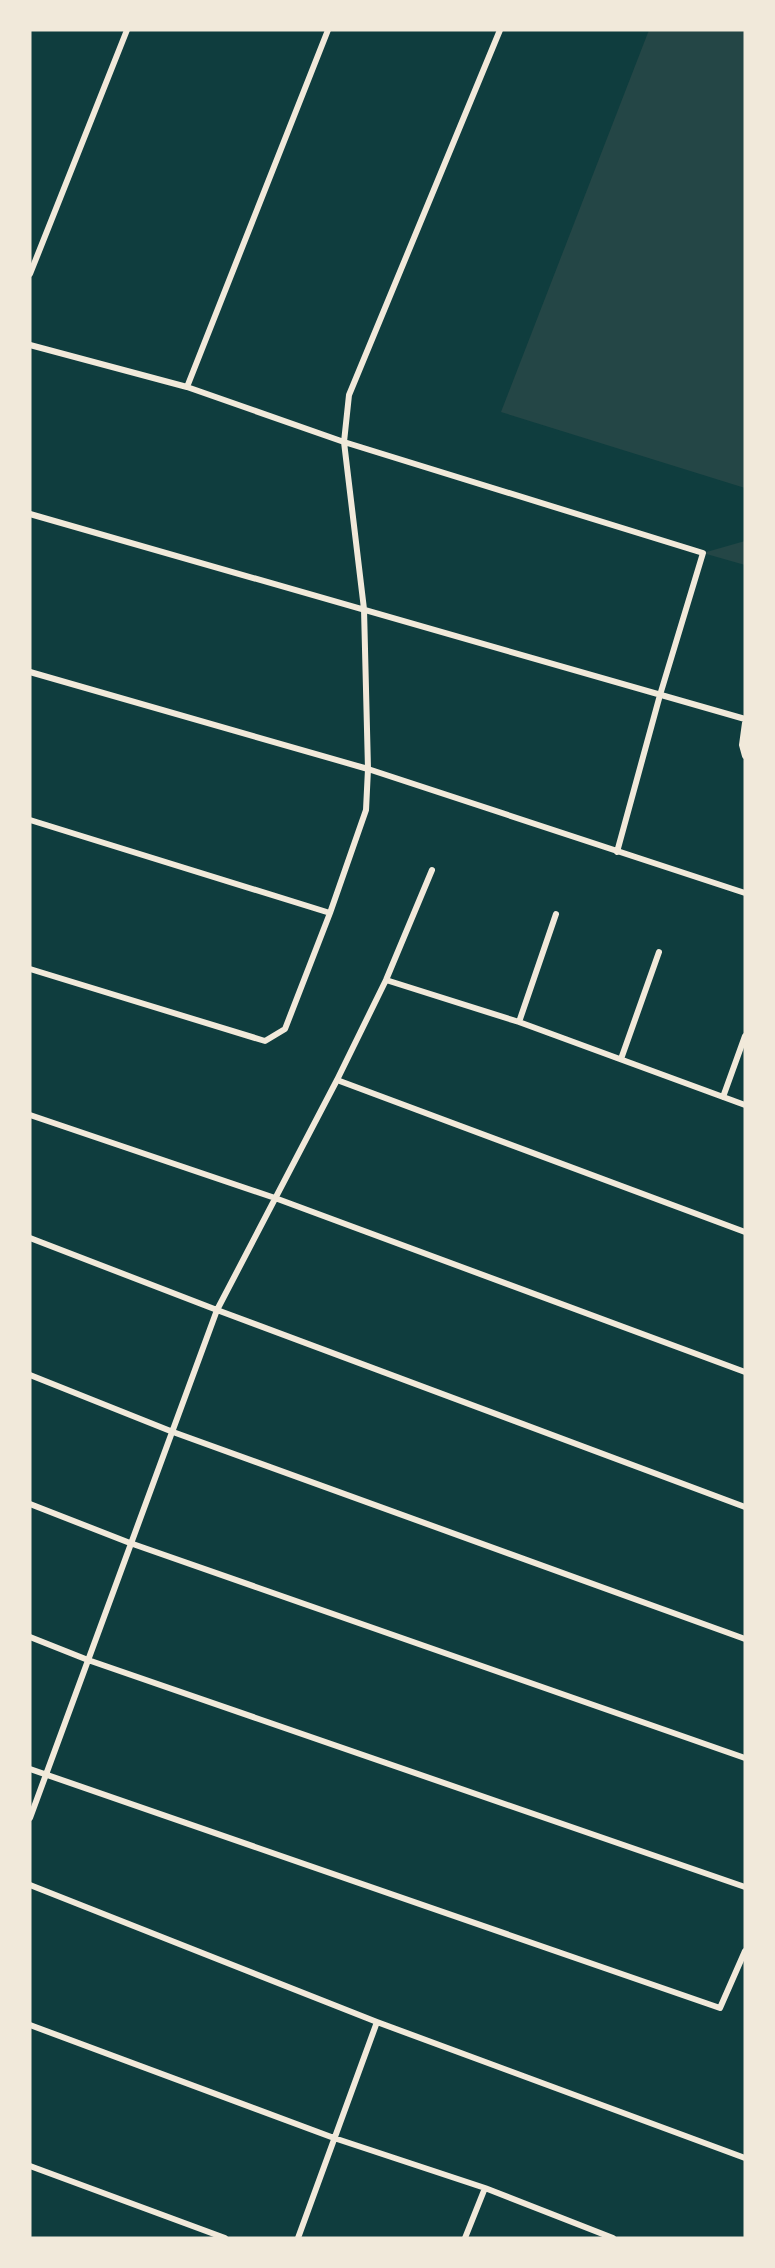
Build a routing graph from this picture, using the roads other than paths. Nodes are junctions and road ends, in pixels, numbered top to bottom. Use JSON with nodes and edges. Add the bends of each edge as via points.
{"nodes":[{"id":1,"x":127,"y":30,"type":"edge"},
{"id":2,"x":328,"y":30,"type":"edge"},
{"id":3,"x":500,"y":30,"type":"edge"},
{"id":4,"x":30,"y":274,"type":"edge"},
{"id":5,"x":30,"y":345,"type":"edge"},
{"id":6,"x":187,"y":387,"type":"junction"},
{"id":7,"x":344,"y":442,"type":"junction"},
{"id":8,"x":30,"y":514,"type":"edge"},
{"id":9,"x":364,"y":609,"type":"junction"},
{"id":10,"x":30,"y":672,"type":"edge"},
{"id":11,"x":660,"y":695,"type":"junction"},
{"id":12,"x":745,"y":721,"type":"edge"},
{"id":13,"x":745,"y":756,"type":"edge"},
{"id":14,"x":368,"y":769,"type":"junction"},
{"id":15,"x":30,"y":820,"type":"edge"},
{"id":16,"x":617,"y":852,"type":"junction"},
{"id":17,"x":432,"y":870,"type":"dead end"},
{"id":18,"x":745,"y":893,"type":"edge"},
{"id":19,"x":330,"y":913,"type":"junction"},
{"id":20,"x":556,"y":914,"type":"dead end"},
{"id":21,"x":659,"y":952,"type":"dead end"},
{"id":22,"x":30,"y":969,"type":"edge"},
{"id":23,"x":386,"y":980,"type":"junction"},
{"id":24,"x":519,"y":1022,"type":"junction"},
{"id":25,"x":745,"y":1036,"type":"edge"},
{"id":26,"x":621,"y":1059,"type":"junction"},
{"id":27,"x":337,"y":1080,"type":"junction"},
{"id":28,"x":723,"y":1097,"type":"junction"},
{"id":29,"x":745,"y":1105,"type":"edge"},
{"id":30,"x":30,"y":1115,"type":"edge"},
{"id":31,"x":275,"y":1198,"type":"junction"},
{"id":32,"x":745,"y":1232,"type":"edge"},
{"id":33,"x":30,"y":1238,"type":"edge"},
{"id":34,"x":217,"y":1310,"type":"junction"},
{"id":35,"x":745,"y":1372,"type":"edge"},
{"id":36,"x":30,"y":1375,"type":"edge"},
{"id":37,"x":173,"y":1432,"type":"junction"},
{"id":38,"x":30,"y":1504,"type":"edge"},
{"id":39,"x":745,"y":1507,"type":"edge"},
{"id":40,"x":130,"y":1543,"type":"junction"},
{"id":41,"x":30,"y":1637,"type":"edge"},
{"id":42,"x":745,"y":1639,"type":"edge"},
{"id":43,"x":88,"y":1660,"type":"junction"},
{"id":44,"x":745,"y":1758,"type":"edge"},
{"id":45,"x":30,"y":1769,"type":"edge"},
{"id":46,"x":46,"y":1775,"type":"junction"},
{"id":47,"x":30,"y":1818,"type":"edge"},
{"id":48,"x":30,"y":1885,"type":"edge"},
{"id":49,"x":745,"y":1887,"type":"edge"},
{"id":50,"x":745,"y":1951,"type":"edge"},
{"id":51,"x":377,"y":2022,"type":"junction"},
{"id":52,"x":30,"y":2025,"type":"edge"},
{"id":53,"x":334,"y":2138,"type":"junction"},
{"id":54,"x":745,"y":2158,"type":"edge"},
{"id":55,"x":30,"y":2166,"type":"edge"},
{"id":56,"x":485,"y":2188,"type":"junction"},
{"id":57,"x":598,"y":2235,"type":"edge"},
{"id":58,"x":225,"y":2238,"type":"edge"},
{"id":59,"x":298,"y":2238,"type":"edge"},
{"id":60,"x":465,"y":2238,"type":"edge"},
{"id":61,"x":613,"y":2238,"type":"edge"}],
"edges":[{"from":1,"to":4,"type":"street"},
{"from":2,"to":6,"type":"street"},
{"from":3,"to":7,"type":"street","via":[[349,395]]},
{"from":5,"to":6,"type":"street"},
{"from":6,"to":7,"type":"street"},
{"from":7,"to":9,"type":"street"},
{"from":7,"to":11,"type":"street","via":[[703,553]]},
{"from":8,"to":9,"type":"street"},
{"from":9,"to":11,"type":"street"},
{"from":9,"to":14,"type":"street"},
{"from":10,"to":14,"type":"street"},
{"from":11,"to":12,"type":"street"},
{"from":11,"to":16,"type":"street"},
{"from":12,"to":13,"type":"street"},
{"from":14,"to":16,"type":"street"},
{"from":14,"to":19,"type":"street","via":[[366,810]]},
{"from":15,"to":19,"type":"street"},
{"from":16,"to":18,"type":"street"},
{"from":17,"to":23,"type":"street"},
{"from":19,"to":22,"type":"street","via":[[285,1029],[265,1041]]},
{"from":20,"to":24,"type":"street"},
{"from":21,"to":26,"type":"street"},
{"from":23,"to":24,"type":"street"},
{"from":23,"to":27,"type":"street"},
{"from":24,"to":26,"type":"street"},
{"from":25,"to":28,"type":"street"},
{"from":26,"to":28,"type":"street"},
{"from":27,"to":31,"type":"street"},
{"from":27,"to":32,"type":"street"},
{"from":28,"to":29,"type":"street"},
{"from":30,"to":31,"type":"street"},
{"from":31,"to":34,"type":"street"},
{"from":31,"to":35,"type":"street"},
{"from":33,"to":34,"type":"street"},
{"from":34,"to":37,"type":"street"},
{"from":34,"to":39,"type":"street"},
{"from":36,"to":37,"type":"street"},
{"from":37,"to":40,"type":"street"},
{"from":37,"to":42,"type":"street"},
{"from":38,"to":40,"type":"street"},
{"from":40,"to":43,"type":"street"},
{"from":40,"to":44,"type":"street"},
{"from":41,"to":43,"type":"street"},
{"from":43,"to":46,"type":"street"},
{"from":43,"to":49,"type":"street"},
{"from":45,"to":46,"type":"street"},
{"from":46,"to":47,"type":"street"},
{"from":46,"to":50,"type":"street","via":[[720,2008]]},
{"from":48,"to":51,"type":"street"},
{"from":51,"to":53,"type":"street"},
{"from":51,"to":54,"type":"street"},
{"from":52,"to":53,"type":"street"},
{"from":53,"to":56,"type":"street"},
{"from":53,"to":59,"type":"street"},
{"from":55,"to":58,"type":"street"},
{"from":56,"to":57,"type":"street"},
{"from":56,"to":60,"type":"street"},
{"from":57,"to":61,"type":"street"}]}
